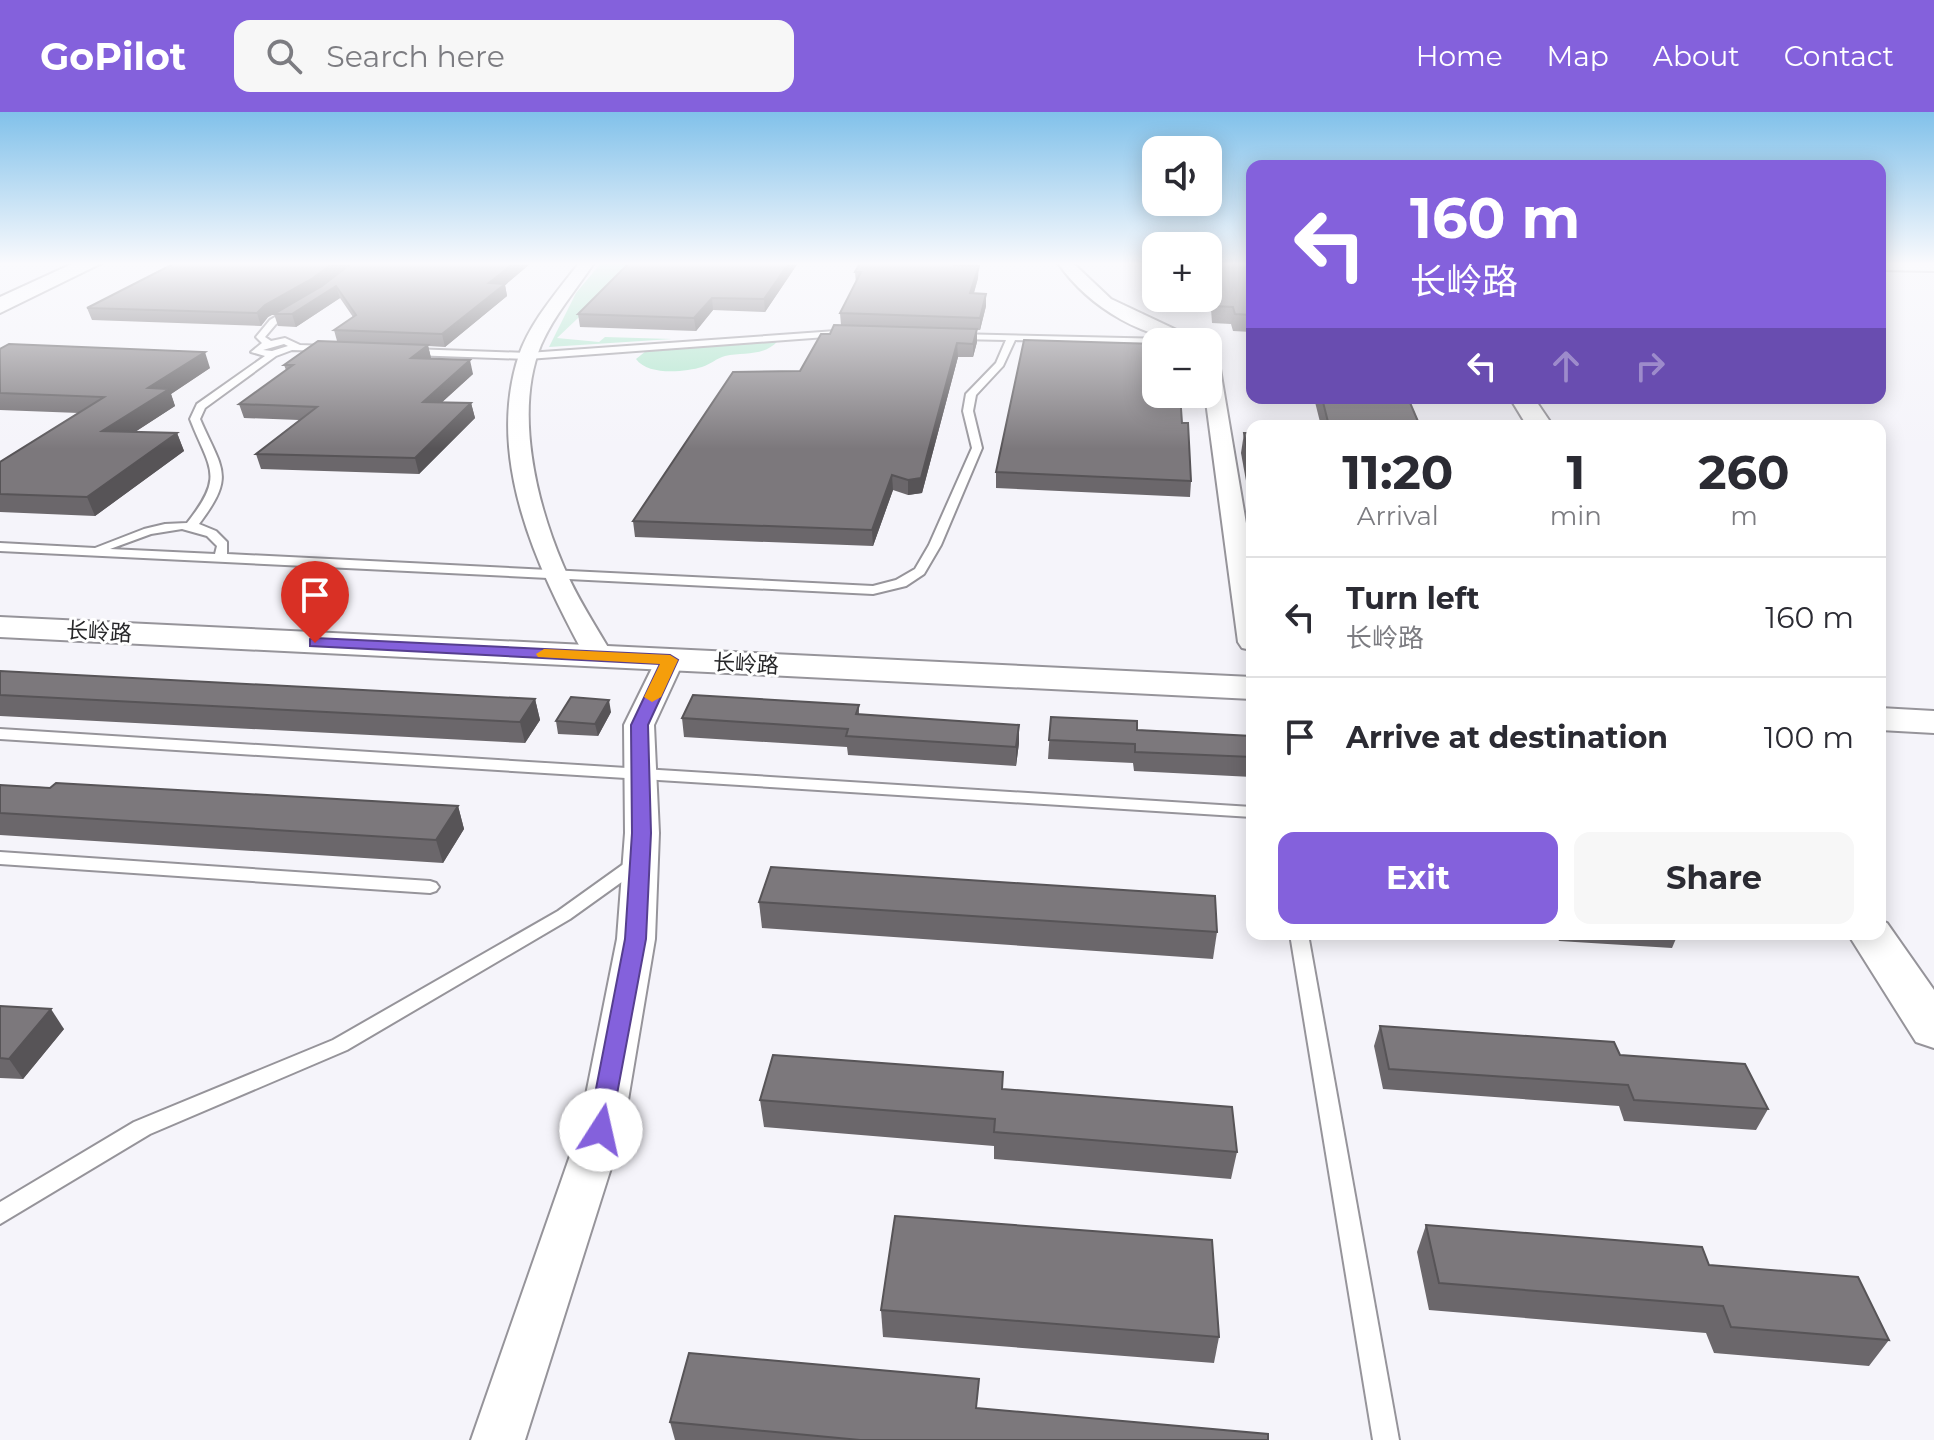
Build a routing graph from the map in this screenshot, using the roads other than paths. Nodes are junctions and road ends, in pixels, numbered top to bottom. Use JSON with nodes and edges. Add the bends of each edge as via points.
{"nodes":[{"id":1,"x":272,"y":325,"type":"edge"},
{"id":2,"x":544,"y":325,"type":"edge"},
{"id":3,"x":869,"y":333,"type":"edge"},
{"id":4,"x":948,"y":335,"type":"edge"},
{"id":5,"x":1012,"y":337,"type":"junction"},
{"id":6,"x":1142,"y":341,"type":"edge"},
{"id":7,"x":270,"y":349,"type":"junction"},
{"id":8,"x":340,"y":350,"type":"edge"},
{"id":9,"x":403,"y":352,"type":"edge"},
{"id":10,"x":528,"y":356,"type":"junction"},
{"id":11,"x":1217,"y":408,"type":"edge"},
{"id":12,"x":192,"y":525,"type":"junction"},
{"id":13,"x":0,"y":547,"type":"edge"},
{"id":14,"x":93,"y":551,"type":"junction"},
{"id":15,"x":220,"y":558,"type":"junction"},
{"id":16,"x":556,"y":575,"type":"junction"},
{"id":17,"x":1246,"y":602,"type":"edge"},
{"id":18,"x":0,"y":627,"type":"edge"},
{"id":19,"x":599,"y":656,"type":"junction"},
{"id":20,"x":670,"y":660,"type":"junction"},
{"id":21,"x":1246,"y":688,"type":"edge"},
{"id":22,"x":1886,"y":719,"type":"edge"},
{"id":23,"x":1934,"y":722,"type":"edge"},
{"id":24,"x":0,"y":734,"type":"edge"},
{"id":25,"x":641,"y":772,"type":"junction"},
{"id":26,"x":1246,"y":812,"type":"edge"},
{"id":27,"x":0,"y":858,"type":"edge"},
{"id":28,"x":640,"y":860,"type":"junction"},
{"id":29,"x":430,"y":887,"type":"dead end"},
{"id":30,"x":1300,"y":940,"type":"edge"},
{"id":31,"x":1875,"y":940,"type":"edge"},
{"id":32,"x":1934,"y":1029,"type":"edge"},
{"id":33,"x":0,"y":1214,"type":"edge"},
{"id":34,"x":498,"y":1440,"type":"edge"},
{"id":35,"x":1386,"y":1440,"type":"edge"}],
"edges":[{"from":1,"to":7,"type":"lane","via":[[260,337]]},
{"from":2,"to":10,"type":"street"},
{"from":3,"to":10,"type":"lane"},
{"from":4,"to":5,"type":"lane"},
{"from":5,"to":6,"type":"lane"},
{"from":5,"to":16,"type":"lane","via":[[1000,364],[971,394],[968,411],[977,448],[935,545],[920,571],[901,583],[873,590]]},
{"from":7,"to":8,"type":"lane"},
{"from":7,"to":12,"type":"lane","via":[[201,406],[195,419],[218,462],[219,479],[214,499]]},
{"from":9,"to":10,"type":"lane"},
{"from":10,"to":16,"type":"street","via":[[521,398],[530,501]]},
{"from":11,"to":17,"type":"street"},
{"from":12,"to":14,"type":"lane","via":[[133,536]]},
{"from":12,"to":15,"type":"lane","via":[[217,536],[223,545]]},
{"from":13,"to":14,"type":"lane"},
{"from":14,"to":15,"type":"lane"},
{"from":15,"to":16,"type":"lane"},
{"from":16,"to":19,"type":"street"},
{"from":18,"to":19,"type":"street","name":"长岭路"},
{"from":19,"to":20,"type":"street","name":"长岭路"},
{"from":20,"to":21,"type":"street","name":"长岭路"},
{"from":20,"to":25,"type":"street","via":[[639,725]]},
{"from":22,"to":23,"type":"street"},
{"from":24,"to":25,"type":"lane"},
{"from":25,"to":26,"type":"lane"},
{"from":25,"to":28,"type":"street"},
{"from":27,"to":29,"type":"lane"},
{"from":28,"to":33,"type":"lane","via":[[564,915],[340,1045],[142,1128]]},
{"from":28,"to":34,"type":"street","via":[[636,939],[601,1130]]},
{"from":30,"to":35,"type":"lane"},
{"from":31,"to":32,"type":"street"}]}
